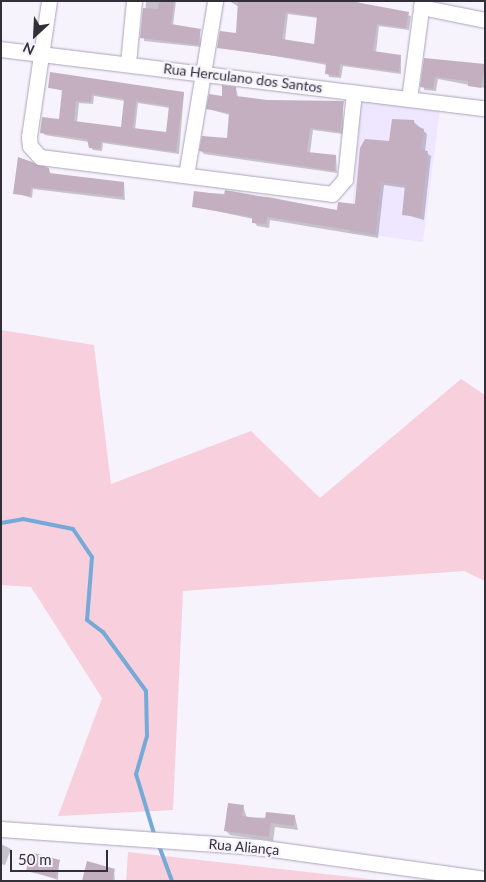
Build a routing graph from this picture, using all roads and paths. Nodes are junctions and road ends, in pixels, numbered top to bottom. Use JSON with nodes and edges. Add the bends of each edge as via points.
{"nodes":[{"id":1,"x":49,"y":1,"type":"edge"},
{"id":2,"x":134,"y":1,"type":"edge"},
{"id":3,"x":215,"y":1,"type":"edge"},
{"id":4,"x":421,"y":4,"type":"edge"},
{"id":5,"x":485,"y":20,"type":"edge"},
{"id":6,"x":1,"y":49,"type":"edge"},
{"id":7,"x":40,"y":54,"type":"junction"},
{"id":8,"x":128,"y":63,"type":"junction"},
{"id":9,"x":203,"y":72,"type":"junction"},
{"id":10,"x":354,"y":92,"type":"junction"},
{"id":11,"x":410,"y":99,"type":"junction"},
{"id":12,"x":485,"y":108,"type":"edge"},
{"id":13,"x":186,"y":176,"type":"junction"},
{"id":14,"x":1,"y":829,"type":"edge"},
{"id":15,"x":485,"y":879,"type":"edge"}],
"edges":[{"from":1,"to":7,"type":"street"},
{"from":2,"to":8,"type":"street"},
{"from":3,"to":9,"type":"street"},
{"from":4,"to":5,"type":"street"},
{"from":4,"to":11,"type":"street"},
{"from":6,"to":7,"type":"street","name":"Rua Herculano dos Santos"},
{"from":7,"to":8,"type":"street","name":"Rua Herculano dos Santos"},
{"from":7,"to":13,"type":"street","via":[[29,137],[34,153],[59,161]]},
{"from":8,"to":9,"type":"street","name":"Rua Herculano dos Santos"},
{"from":9,"to":10,"type":"street","name":"Rua Herculano dos Santos"},
{"from":9,"to":13,"type":"street"},
{"from":10,"to":11,"type":"street","name":"Rua Herculano dos Santos"},
{"from":10,"to":13,"type":"street","via":[[345,180],[338,191]]},
{"from":11,"to":12,"type":"street","name":"Rua Herculano dos Santos"},
{"from":14,"to":15,"type":"street","name":"Rua Aliança","via":[[258,846]]}]}
